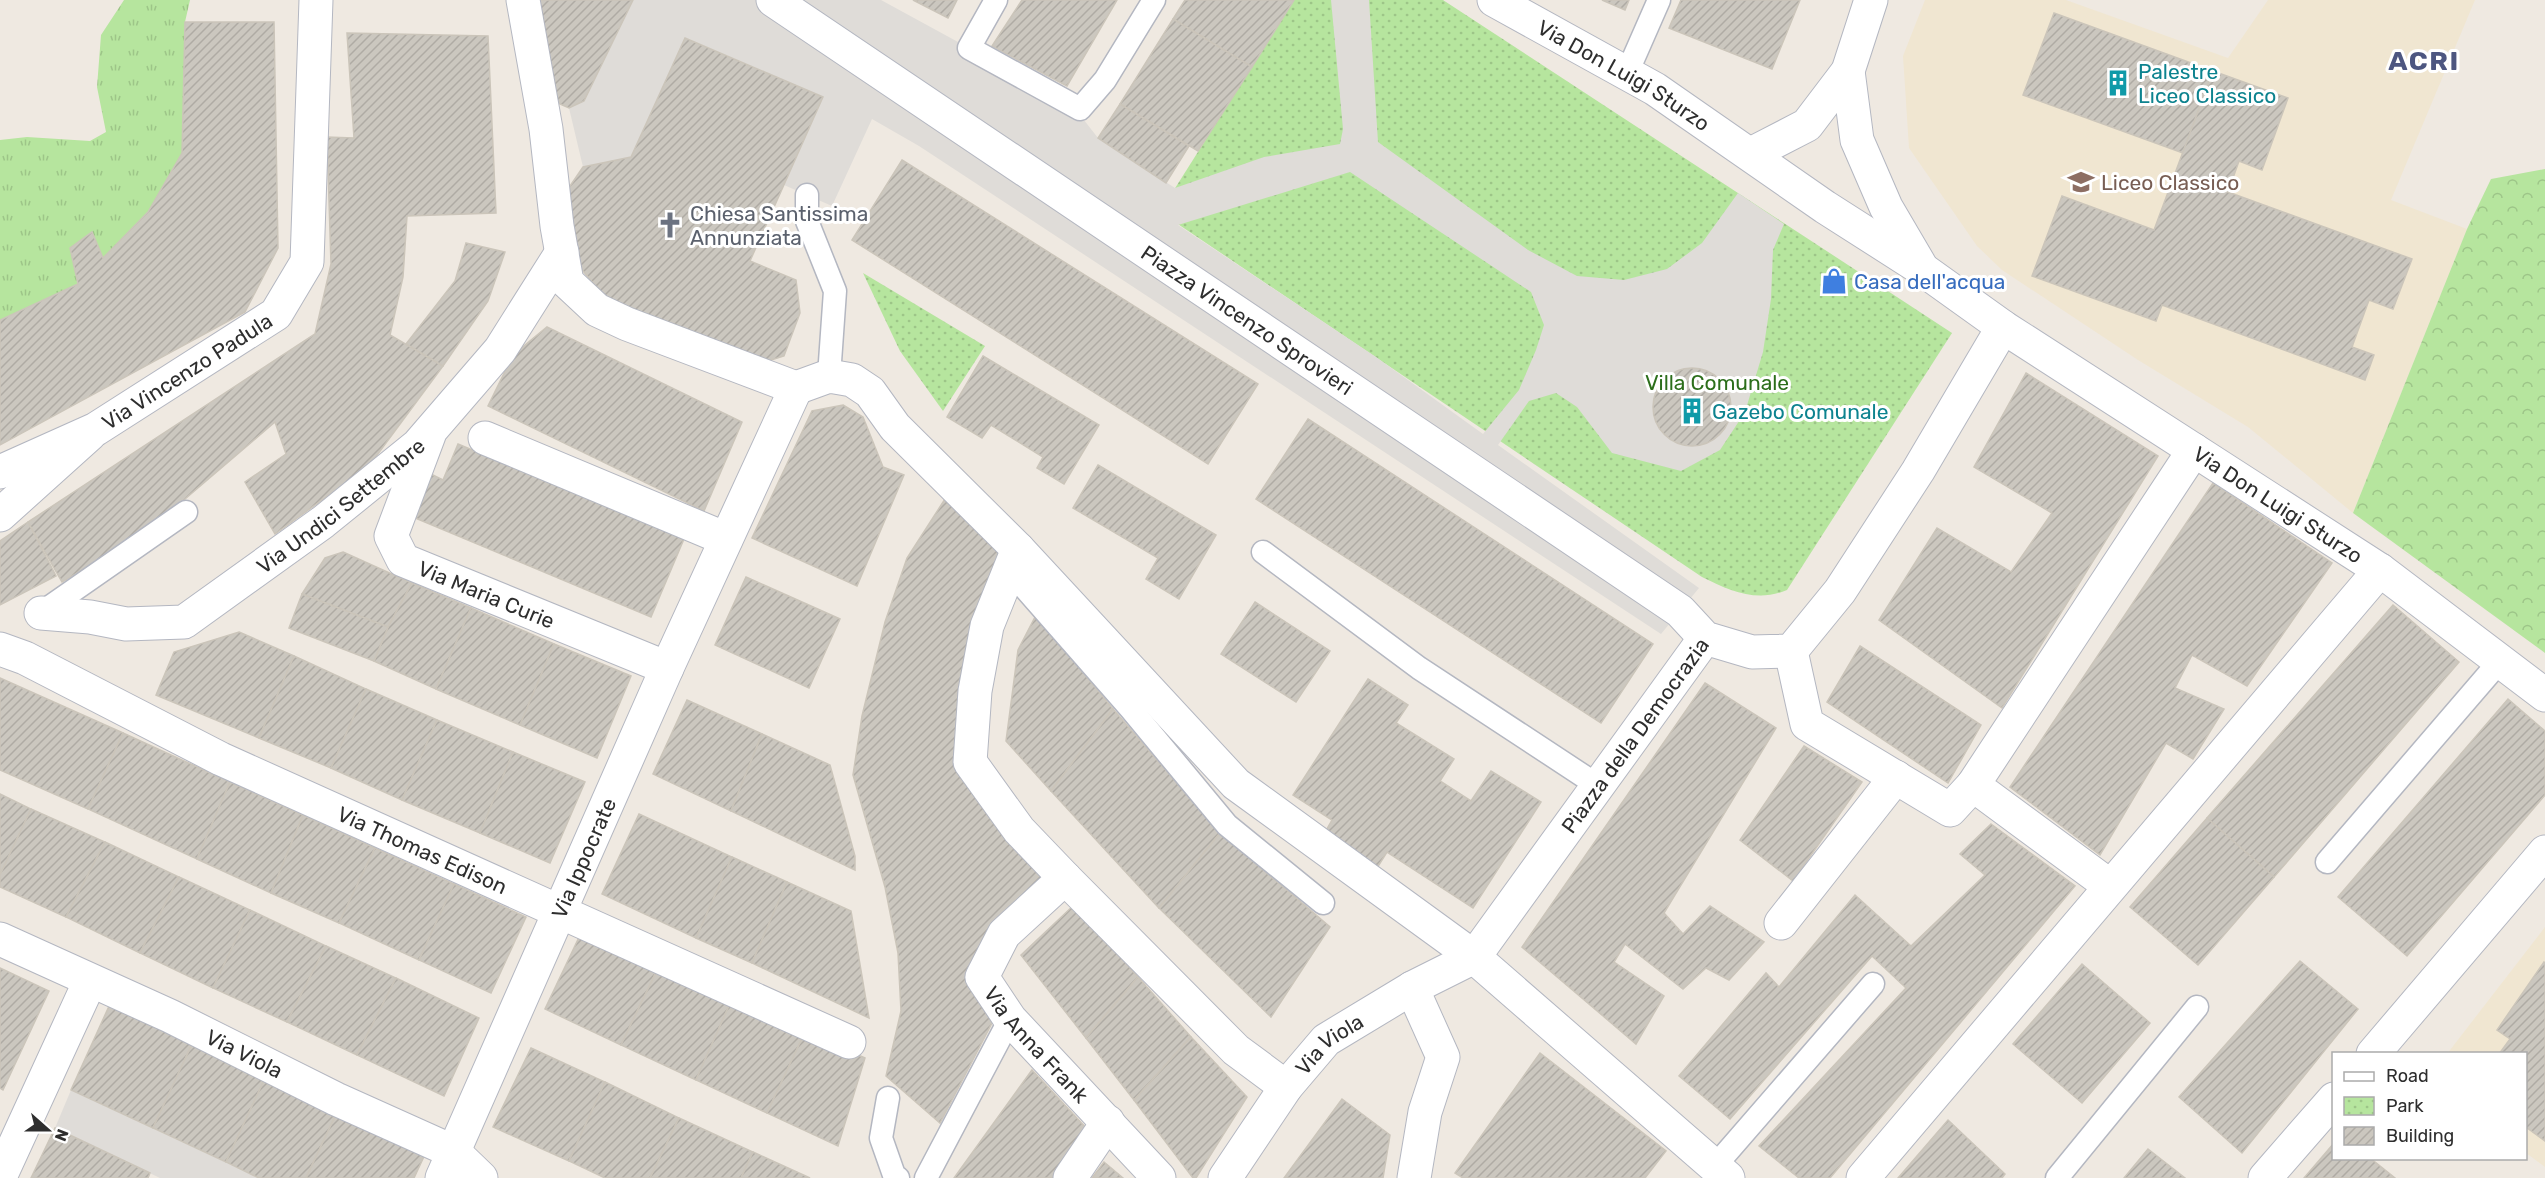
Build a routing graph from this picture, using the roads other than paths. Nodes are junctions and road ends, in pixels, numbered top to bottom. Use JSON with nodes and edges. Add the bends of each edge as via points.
{"nodes":[{"id":1,"x":316,"y":0,"type":"edge"},
{"id":2,"x":523,"y":0,"type":"edge"},
{"id":3,"x":996,"y":0,"type":"edge"},
{"id":4,"x":1154,"y":0,"type":"edge"},
{"id":5,"x":1494,"y":0,"type":"edge"},
{"id":6,"x":1659,"y":0,"type":"edge"},
{"id":7,"x":1871,"y":0,"type":"edge"},
{"id":8,"x":782,"y":2,"type":"edge"},
{"id":9,"x":1848,"y":71,"type":"junction"},
{"id":10,"x":1628,"y":73,"type":"junction"},
{"id":11,"x":1751,"y":154,"type":"junction"},
{"id":12,"x":807,"y":195,"type":"dead end"},
{"id":13,"x":561,"y":252,"type":"junction"},
{"id":14,"x":1922,"y":269,"type":"junction"},
{"id":15,"x":2003,"y":327,"type":"junction"},
{"id":16,"x":829,"y":376,"type":"junction"},
{"id":17,"x":796,"y":388,"type":"junction"},
{"id":18,"x":432,"y":428,"type":"junction"},
{"id":19,"x":96,"y":429,"type":"junction"},
{"id":20,"x":485,"y":438,"type":"dead end"},
{"id":21,"x":2194,"y":450,"type":"junction"},
{"id":22,"x":0,"y":472,"type":"edge"},
{"id":23,"x":186,"y":512,"type":"dead end"},
{"id":24,"x":0,"y":515,"type":"edge"},
{"id":25,"x":726,"y":539,"type":"junction"},
{"id":26,"x":1263,"y":552,"type":"dead end"},
{"id":27,"x":1013,"y":560,"type":"junction"},
{"id":28,"x":2380,"y":570,"type":"junction"},
{"id":29,"x":41,"y":613,"type":"joint"},
{"id":30,"x":1705,"y":638,"type":"junction"},
{"id":31,"x":0,"y":649,"type":"edge"},
{"id":32,"x":1791,"y":651,"type":"junction"},
{"id":33,"x":2500,"y":661,"type":"junction"},
{"id":34,"x":667,"y":668,"type":"junction"},
{"id":35,"x":2545,"y":694,"type":"edge"},
{"id":36,"x":1896,"y":777,"type":"junction"},
{"id":37,"x":1597,"y":785,"type":"junction"},
{"id":38,"x":1973,"y":785,"type":"junction"},
{"id":39,"x":2545,"y":852,"type":"edge"},
{"id":40,"x":2327,"y":862,"type":"dead end"},
{"id":41,"x":1065,"y":878,"type":"junction"},
{"id":42,"x":2110,"y":886,"type":"junction"},
{"id":43,"x":1323,"y":903,"type":"dead end"},
{"id":44,"x":560,"y":911,"type":"junction"},
{"id":45,"x":1781,"y":923,"type":"dead end"},
{"id":46,"x":0,"y":939,"type":"edge"},
{"id":47,"x":1474,"y":957,"type":"junction"},
{"id":48,"x":90,"y":981,"type":"junction"},
{"id":49,"x":1873,"y":984,"type":"dead end"},
{"id":50,"x":1412,"y":988,"type":"junction"},
{"id":51,"x":2197,"y":1007,"type":"dead end"},
{"id":52,"x":1010,"y":1019,"type":"junction"},
{"id":53,"x":849,"y":1042,"type":"dead end"},
{"id":54,"x":2374,"y":1052,"type":"edge"},
{"id":55,"x":1286,"y":1087,"type":"junction"},
{"id":56,"x":888,"y":1098,"type":"dead end"},
{"id":57,"x":2332,"y":1101,"type":"edge"},
{"id":58,"x":1108,"y":1122,"type":"junction"},
{"id":59,"x":448,"y":1165,"type":"edge"},
{"id":60,"x":1722,"y":1172,"type":"edge"},
{"id":61,"x":0,"y":1177,"type":"edge"},
{"id":62,"x":481,"y":1178,"type":"edge"},
{"id":63,"x":898,"y":1178,"type":"edge"},
{"id":64,"x":926,"y":1178,"type":"edge"},
{"id":65,"x":1070,"y":1178,"type":"edge"},
{"id":66,"x":1159,"y":1178,"type":"edge"},
{"id":67,"x":1226,"y":1178,"type":"edge"},
{"id":68,"x":1414,"y":1178,"type":"edge"},
{"id":69,"x":1863,"y":1178,"type":"edge"},
{"id":70,"x":2057,"y":1178,"type":"edge"},
{"id":71,"x":2265,"y":1178,"type":"edge"}],
"edges":[{"from":1,"to":19,"type":"street","name":"Via Vincenzo Padula","via":[[307,262],[276,314]]},
{"from":2,"to":13,"type":"street","via":[[546,129]]},
{"from":3,"to":4,"type":"lane","via":[[969,48],[1080,109],[1105,80]]},
{"from":5,"to":10,"type":"street","name":"Via Don Luigi Sturzo"},
{"from":6,"to":10,"type":"lane"},
{"from":7,"to":9,"type":"street"},
{"from":8,"to":30,"type":"street","name":"Piazza Vincenzo Sprovieri","via":[[1680,611]]},
{"from":9,"to":11,"type":"street","via":[[1807,125]]},
{"from":9,"to":14,"type":"street","via":[[1857,140],[1886,207]]},
{"from":10,"to":11,"type":"street","name":"Via Don Luigi Sturzo"},
{"from":11,"to":14,"type":"street","name":"Via Don Luigi Sturzo"},
{"from":12,"to":16,"type":"lane","via":[[807,221],[835,291]]},
{"from":13,"to":17,"type":"street","via":[[567,282],[597,310]]},
{"from":13,"to":18,"type":"street","name":"Via Undici Settembre","via":[[500,350]]},
{"from":14,"to":15,"type":"street","name":"Via Don Luigi Sturzo"},
{"from":15,"to":21,"type":"street","name":"Via Don Luigi Sturzo"},
{"from":15,"to":32,"type":"street","via":[[1918,471],[1840,591]]},
{"from":16,"to":17,"type":"street"},
{"from":16,"to":27,"type":"street","via":[[852,380],[870,392]]},
{"from":17,"to":25,"type":"street","name":"Via Ippocrate"},
{"from":18,"to":29,"type":"street","name":"Via Undici Settembre","via":[[418,445],[338,510],[184,622],[126,624]]},
{"from":18,"to":34,"type":"street","name":"Via Maria Curie","via":[[392,536],[403,560]]},
{"from":19,"to":22,"type":"street","name":"Via Vincenzo Padula"},
{"from":19,"to":24,"type":"street"},
{"from":20,"to":25,"type":"street"},
{"from":21,"to":28,"type":"street","name":"Via Don Luigi Sturzo"},
{"from":21,"to":38,"type":"street"},
{"from":23,"to":29,"type":"lane"},
{"from":25,"to":34,"type":"street","name":"Via Ippocrate"},
{"from":26,"to":37,"type":"lane","via":[[1419,668]]},
{"from":27,"to":41,"type":"street","via":[[987,626],[975,690],[970,762],[1018,830]]},
{"from":27,"to":43,"type":"lane","via":[[1227,825]]},
{"from":27,"to":47,"type":"street","via":[[1236,784]]},
{"from":28,"to":33,"type":"street","name":"Via Don Luigi Sturzo"},
{"from":28,"to":42,"type":"street"},
{"from":30,"to":32,"type":"street","name":"Piazza della Democrazia","via":[[1752,652]]},
{"from":30,"to":37,"type":"street","name":"Piazza della Democrazia"},
{"from":31,"to":44,"type":"street","name":"Via Thomas Edison","via":[[25,658],[221,759]]},
{"from":32,"to":36,"type":"street","via":[[1807,724]]},
{"from":33,"to":35,"type":"street","name":"Via Don Luigi Sturzo"},
{"from":33,"to":40,"type":"lane"},
{"from":34,"to":44,"type":"street","name":"Via Ippocrate"},
{"from":36,"to":38,"type":"street","via":[[1950,810]]},
{"from":36,"to":45,"type":"street"},
{"from":37,"to":47,"type":"street","name":"Piazza della Democrazia"},
{"from":38,"to":42,"type":"street"},
{"from":39,"to":54,"type":"street"},
{"from":41,"to":52,"type":"street","name":"Via Anna Frank","via":[[1004,934],[982,978]]},
{"from":41,"to":55,"type":"street","via":[[1236,1050]]},
{"from":42,"to":69,"type":"street"},
{"from":44,"to":53,"type":"street","name":"Via Thomas Edison"},
{"from":44,"to":59,"type":"street","name":"Via Ippocrate"},
{"from":46,"to":48,"type":"street","name":"Via Viola"},
{"from":47,"to":50,"type":"street","name":"Via Viola"},
{"from":47,"to":60,"type":"street"},
{"from":48,"to":59,"type":"street","name":"Via Viola","via":[[170,1016],[336,1099]]},
{"from":48,"to":61,"type":"street"},
{"from":49,"to":60,"type":"lane"},
{"from":50,"to":55,"type":"street","name":"Via Viola","via":[[1326,1040]]},
{"from":50,"to":68,"type":"street","via":[[1443,1057],[1425,1112]]},
{"from":51,"to":70,"type":"lane"},
{"from":52,"to":58,"type":"street","name":"Via Anna Frank"},
{"from":52,"to":64,"type":"lane"},
{"from":55,"to":67,"type":"street","name":"Via Viola"},
{"from":56,"to":63,"type":"lane","via":[[880,1138]]},
{"from":57,"to":71,"type":"street"},
{"from":58,"to":65,"type":"street"},
{"from":58,"to":66,"type":"street","name":"Via Anna Frank"},
{"from":59,"to":62,"type":"street","name":"Via Viola"}]}
